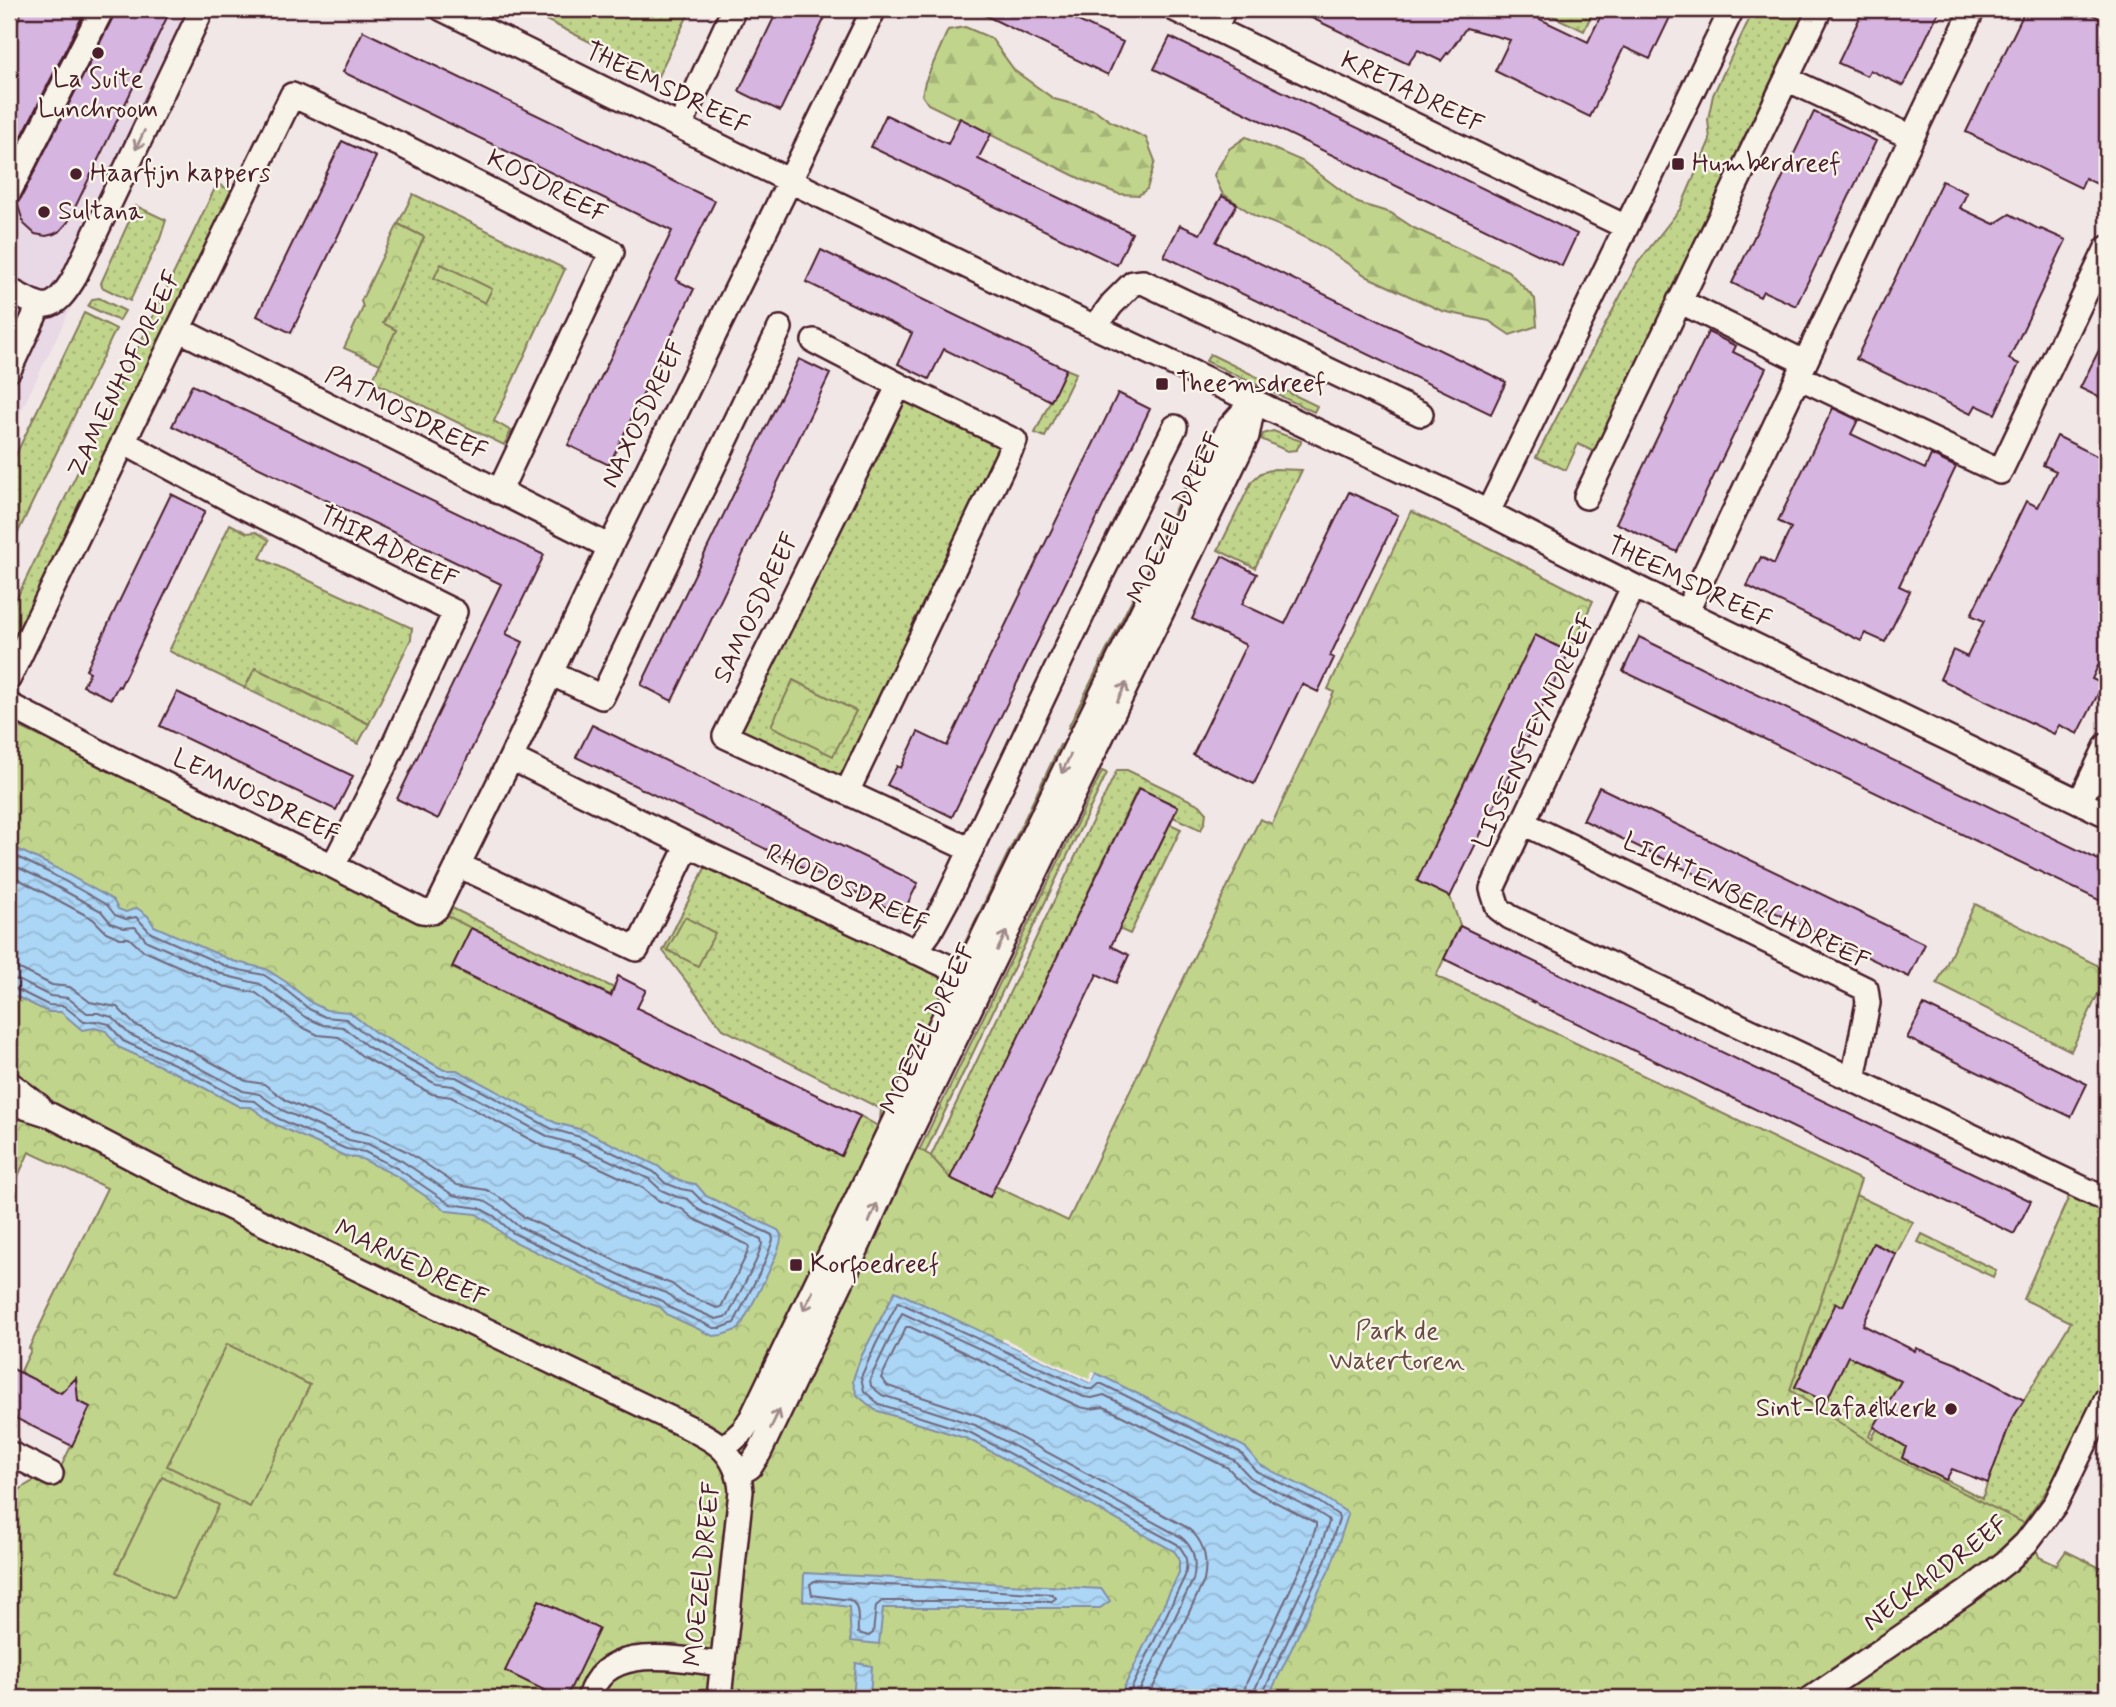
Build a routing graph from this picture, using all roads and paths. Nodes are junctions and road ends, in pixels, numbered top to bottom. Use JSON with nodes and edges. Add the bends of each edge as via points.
{"nodes":[{"id":1,"x":102,"y":9,"type":"edge"},
{"id":2,"x":202,"y":9,"type":"edge"},
{"id":3,"x":442,"y":9,"type":"edge"},
{"id":4,"x":734,"y":9,"type":"edge"},
{"id":5,"x":874,"y":9,"type":"edge"},
{"id":6,"x":1174,"y":9,"type":"edge"},
{"id":7,"x":1732,"y":9,"type":"edge"},
{"id":8,"x":1820,"y":9,"type":"edge"},
{"id":9,"x":1973,"y":9,"type":"edge"},
{"id":10,"x":1220,"y":19,"type":"edge"},
{"id":11,"x":1787,"y":79,"type":"junction"},
{"id":12,"x":292,"y":95,"type":"joint"},
{"id":13,"x":680,"y":127,"type":"junction"},
{"id":14,"x":1911,"y":137,"type":"junction"},
{"id":15,"x":18,"y":149,"type":"edge"},
{"id":16,"x":790,"y":181,"type":"junction"},
{"id":17,"x":9,"y":192,"type":"edge"},
{"id":18,"x":1626,"y":227,"type":"junction"},
{"id":19,"x":2107,"y":248,"type":"edge"},
{"id":20,"x":9,"y":290,"type":"edge"},
{"id":21,"x":1679,"y":301,"type":"junction"},
{"id":22,"x":39,"y":306,"type":"junction"},
{"id":23,"x":1095,"y":327,"type":"junction"},
{"id":24,"x":780,"y":328,"type":"dead end"},
{"id":25,"x":178,"y":329,"type":"junction"},
{"id":26,"x":814,"y":341,"type":"dead end"},
{"id":27,"x":1801,"y":369,"type":"junction"},
{"id":28,"x":9,"y":370,"type":"edge"},
{"id":29,"x":899,"y":385,"type":"junction"},
{"id":30,"x":1254,"y":400,"type":"junction"},
{"id":31,"x":1421,"y":414,"type":"dead end"},
{"id":32,"x":1175,"y":427,"type":"dead end"},
{"id":33,"x":123,"y":442,"type":"junction"},
{"id":34,"x":499,"y":492,"type":"junction"},
{"id":35,"x":1586,"y":497,"type":"dead end"},
{"id":36,"x":1488,"y":512,"type":"junction"},
{"id":37,"x":610,"y":547,"type":"junction"},
{"id":38,"x":1633,"y":587,"type":"junction"},
{"id":39,"x":1686,"y":613,"type":"junction"},
{"id":40,"x":550,"y":673,"type":"junction"},
{"id":41,"x":9,"y":678,"type":"edge"},
{"id":42,"x":9,"y":705,"type":"edge"},
{"id":43,"x":2107,"y":745,"type":"edge"},
{"id":44,"x":511,"y":758,"type":"junction"},
{"id":45,"x":847,"y":792,"type":"junction"},
{"id":46,"x":2080,"y":802,"type":"junction"},
{"id":47,"x":2107,"y":815,"type":"edge"},
{"id":48,"x":1523,"y":823,"type":"junction"},
{"id":49,"x":688,"y":845,"type":"junction"},
{"id":50,"x":971,"y":849,"type":"junction"},
{"id":51,"x":458,"y":865,"type":"junction"},
{"id":52,"x":333,"y":866,"type":"junction"},
{"id":53,"x":915,"y":952,"type":"junction"},
{"id":54,"x":973,"y":978,"type":"junction"},
{"id":55,"x":1853,"y":1079,"type":"junction"},
{"id":56,"x":9,"y":1083,"type":"edge"},
{"id":57,"x":9,"y":1102,"type":"edge"},
{"id":58,"x":50,"y":1115,"type":"junction"},
{"id":59,"x":2107,"y":1200,"type":"edge"},
{"id":60,"x":2107,"y":1398,"type":"edge"},
{"id":61,"x":723,"y":1448,"type":"junction"},
{"id":62,"x":9,"y":1453,"type":"edge"},
{"id":63,"x":51,"y":1474,"type":"dead end"},
{"id":64,"x":738,"y":1474,"type":"junction"},
{"id":65,"x":723,"y":1664,"type":"junction"},
{"id":66,"x":589,"y":1698,"type":"edge"},
{"id":67,"x":719,"y":1698,"type":"edge"},
{"id":68,"x":1812,"y":1698,"type":"edge"}],
"edges":[{"from":1,"to":15,"type":"street"},
{"from":2,"to":22,"type":"street","one_way":true,"via":[[73,280],[63,296]]},
{"from":3,"to":13,"type":"street","name":"THEEMSDREEF"},
{"from":4,"to":13,"type":"street"},
{"from":5,"to":16,"type":"street","name":"NAXOSDREEF"},
{"from":6,"to":10,"type":"street","name":"KRETADREEF"},
{"from":7,"to":18,"type":"street"},
{"from":8,"to":11,"type":"street"},
{"from":9,"to":14,"type":"street"},
{"from":10,"to":18,"type":"street","name":"KRETADREEF"},
{"from":11,"to":14,"type":"street"},
{"from":11,"to":21,"type":"street"},
{"from":12,"to":25,"type":"street","name":"ZAMENHOFDREEF"},
{"from":12,"to":34,"type":"street","name":"KOSDREEF","via":[[612,252]]},
{"from":13,"to":16,"type":"street","name":"THEEMSDREEF"},
{"from":14,"to":27,"type":"street"},
{"from":15,"to":17,"type":"street"},
{"from":16,"to":23,"type":"street","name":"THEEMSDREEF"},
{"from":16,"to":37,"type":"street","name":"NAXOSDREEF"},
{"from":18,"to":36,"type":"street"},
{"from":19,"to":27,"type":"street","via":[[2000,472]]},
{"from":20,"to":22,"type":"street"},
{"from":21,"to":27,"type":"street"},
{"from":21,"to":35,"type":"street"},
{"from":22,"to":28,"type":"street"},
{"from":23,"to":30,"type":"street","name":"THEEMSDREEF"},
{"from":23,"to":31,"type":"street","via":[[1133,283],[1143,282]]},
{"from":24,"to":40,"type":"street","via":[[602,697]]},
{"from":25,"to":33,"type":"street","name":"ZAMENHOFDREEF"},
{"from":25,"to":34,"type":"street","name":"PATMOSDREEF"},
{"from":26,"to":29,"type":"street"},
{"from":27,"to":39,"type":"street"},
{"from":29,"to":45,"type":"street","via":[[1015,441]]},
{"from":29,"to":45,"type":"street","name":"SAMOSDREEF","via":[[725,736]]},
{"from":30,"to":36,"type":"street","name":"THEEMSDREEF"},
{"from":30,"to":54,"type":"street","name":"MOEZELDREEF","via":[[1247,436]]},
{"from":32,"to":50,"type":"street","name":"MOEZELDREEF"},
{"from":33,"to":41,"type":"street","name":"ZAMENHOFDREEF"},
{"from":33,"to":52,"type":"street","name":"THIRADREEF","via":[[455,612]]},
{"from":34,"to":37,"type":"street","name":"PATMOSDREEF"},
{"from":36,"to":38,"type":"street","name":"THEEMSDREEF"},
{"from":37,"to":40,"type":"street","name":"NAXOSDREEF"},
{"from":38,"to":39,"type":"street","name":"THEEMSDREEF"},
{"from":38,"to":48,"type":"street","name":"LISSENSTEYNDREEF"},
{"from":39,"to":46,"type":"street","name":"THEEMSDREEF"},
{"from":40,"to":44,"type":"street","name":"NAXOSDREEF"},
{"from":42,"to":52,"type":"street","name":"LEMNOSDREEF"},
{"from":43,"to":46,"type":"street"},
{"from":44,"to":49,"type":"street","name":"RHODOSDREEF"},
{"from":44,"to":51,"type":"street","name":"NAXOSDREEF"},
{"from":45,"to":50,"type":"street","name":"SAMOSDREEF"},
{"from":46,"to":47,"type":"street","name":"THEEMSDREEF"},
{"from":48,"to":55,"type":"street","name":"LICHTENBERCHDREEF","via":[[1866,989],[1868,1003]]},
{"from":48,"to":55,"type":"street","name":"LISSENSTEYNDREEF","via":[[1492,889],[1498,908]]},
{"from":49,"to":51,"type":"street","via":[[637,949]]},
{"from":49,"to":53,"type":"street","name":"RHODOSDREEF"},
{"from":50,"to":53,"type":"street","name":"MOEZELDREEF"},
{"from":51,"to":52,"type":"street","name":"LEMNOSDREEF","via":[[432,912]]},
{"from":53,"to":54,"type":"street","name":"RHODOSDREEF"},
{"from":54,"to":61,"type":"street","name":"MOEZELDREEF","one_way":true,"via":[[750,1421]]},
{"from":64,"to":54,"type":"street","name":"MOEZELDREEF","one_way":true,"via":[[759,1453]]},
{"from":55,"to":59,"type":"street"},
{"from":56,"to":58,"type":"street","name":"MARNEDREEF"},
{"from":57,"to":58,"type":"street","name":"MARNEDREEF"},
{"from":58,"to":61,"type":"street","name":"MARNEDREEF"},
{"from":60,"to":68,"type":"street","name":"NECKARDREEF","via":[[2056,1503],[2026,1543],[1967,1592]]},
{"from":61,"to":64,"type":"street"},
{"from":62,"to":63,"type":"street"},
{"from":64,"to":65,"type":"street","name":"MOEZELDREEF","via":[[741,1491]]},
{"from":65,"to":66,"type":"street","via":[[664,1658],[627,1660],[599,1675]]},
{"from":65,"to":67,"type":"street","name":"MOEZELDREEF"}]}
